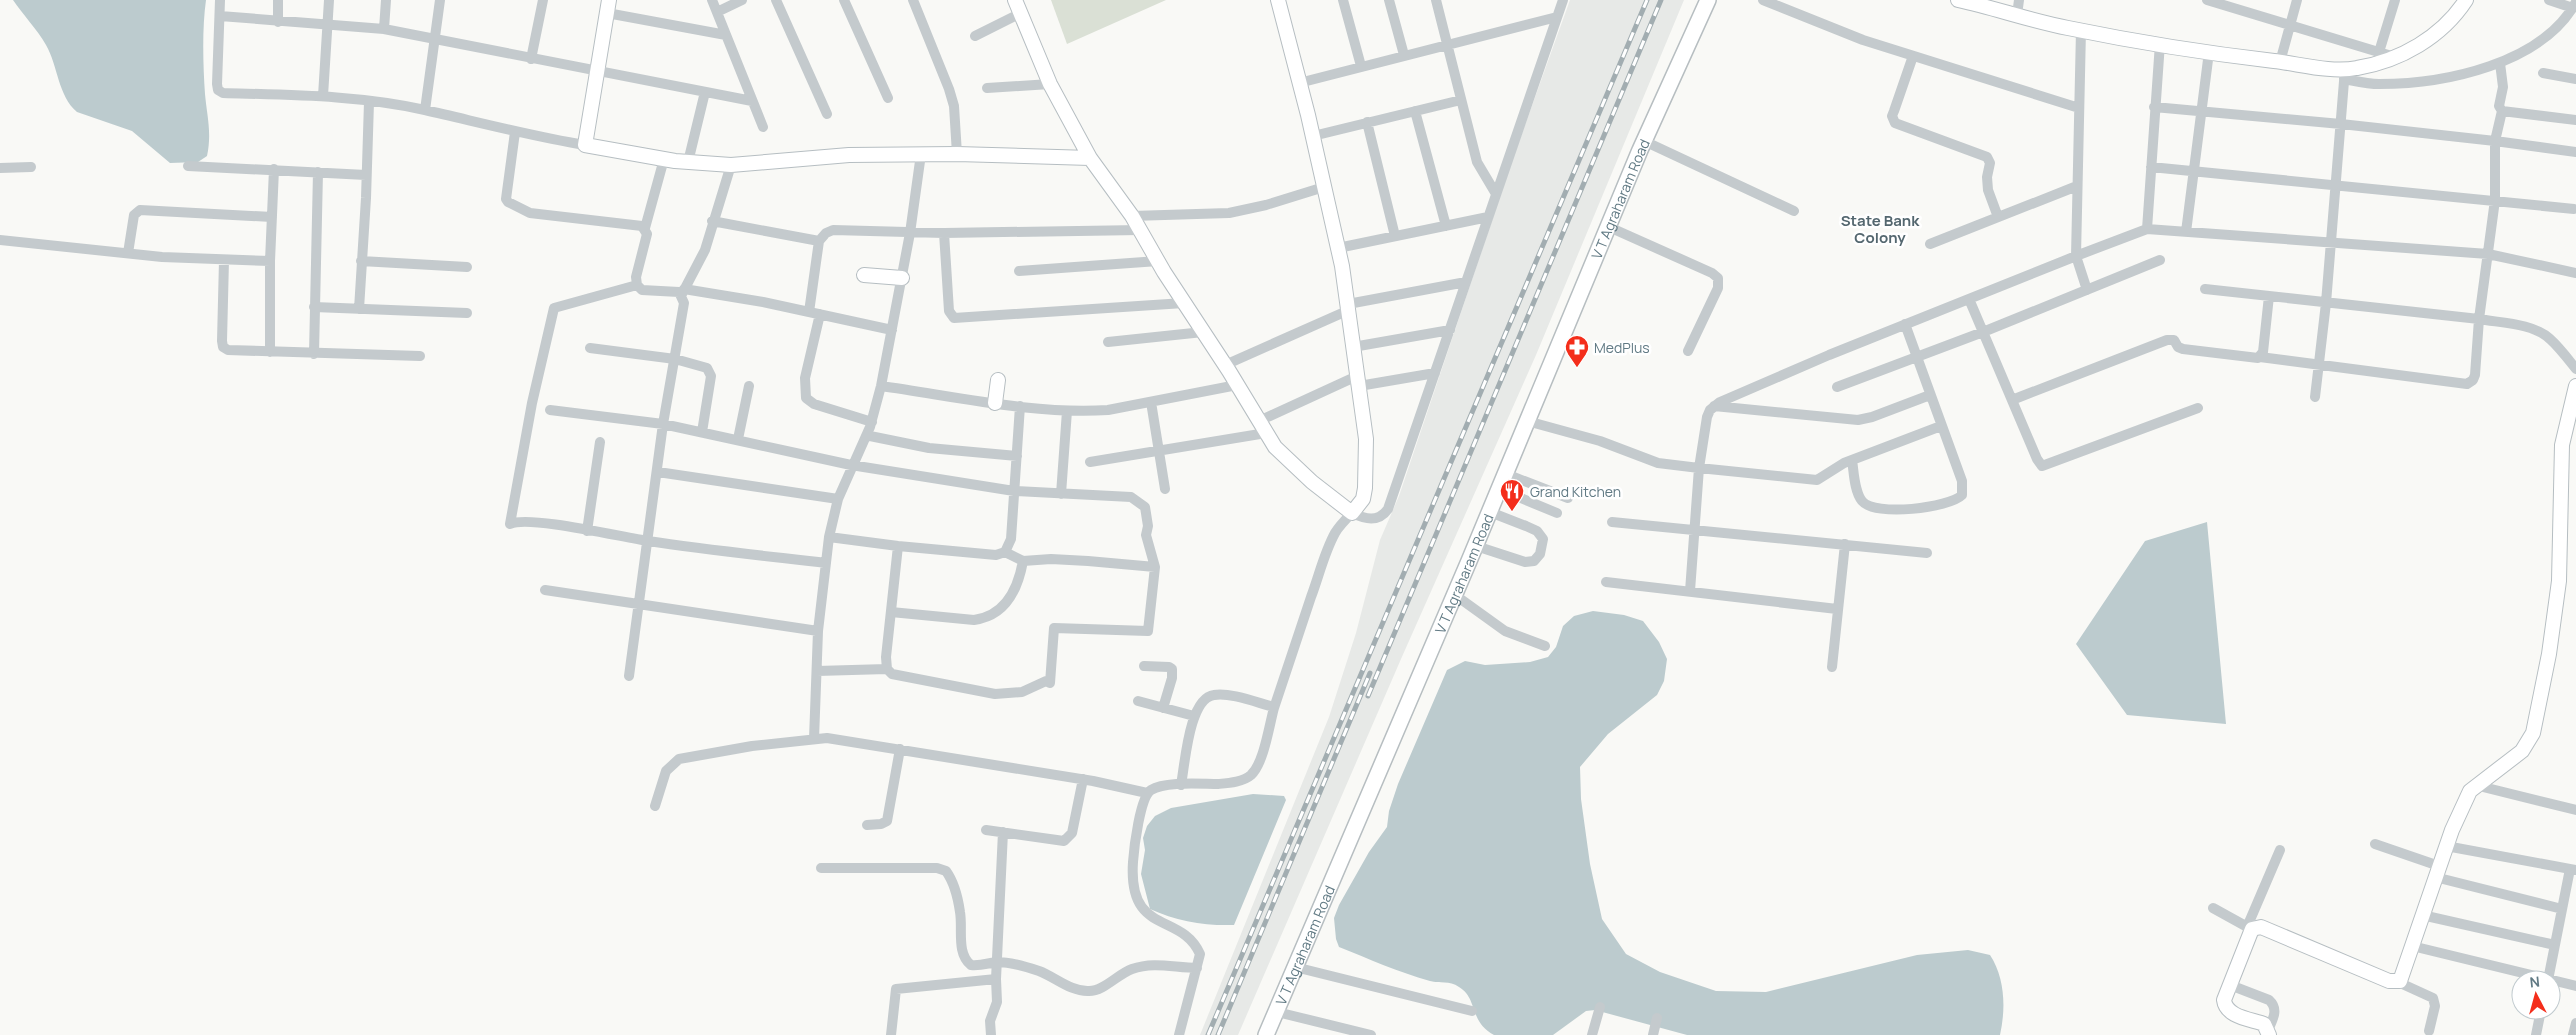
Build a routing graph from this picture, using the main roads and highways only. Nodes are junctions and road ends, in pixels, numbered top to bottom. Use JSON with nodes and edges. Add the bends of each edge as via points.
{"nodes":[{"id":1,"x":1708,"y":0,"type":"edge"},
{"id":2,"x":1266,"y":1035,"type":"edge"}],
"edges":[{"from":1,"to":2,"type":"main road","name":"V T Agraharam Road","via":[[1644,141],[1476,546]]}]}
